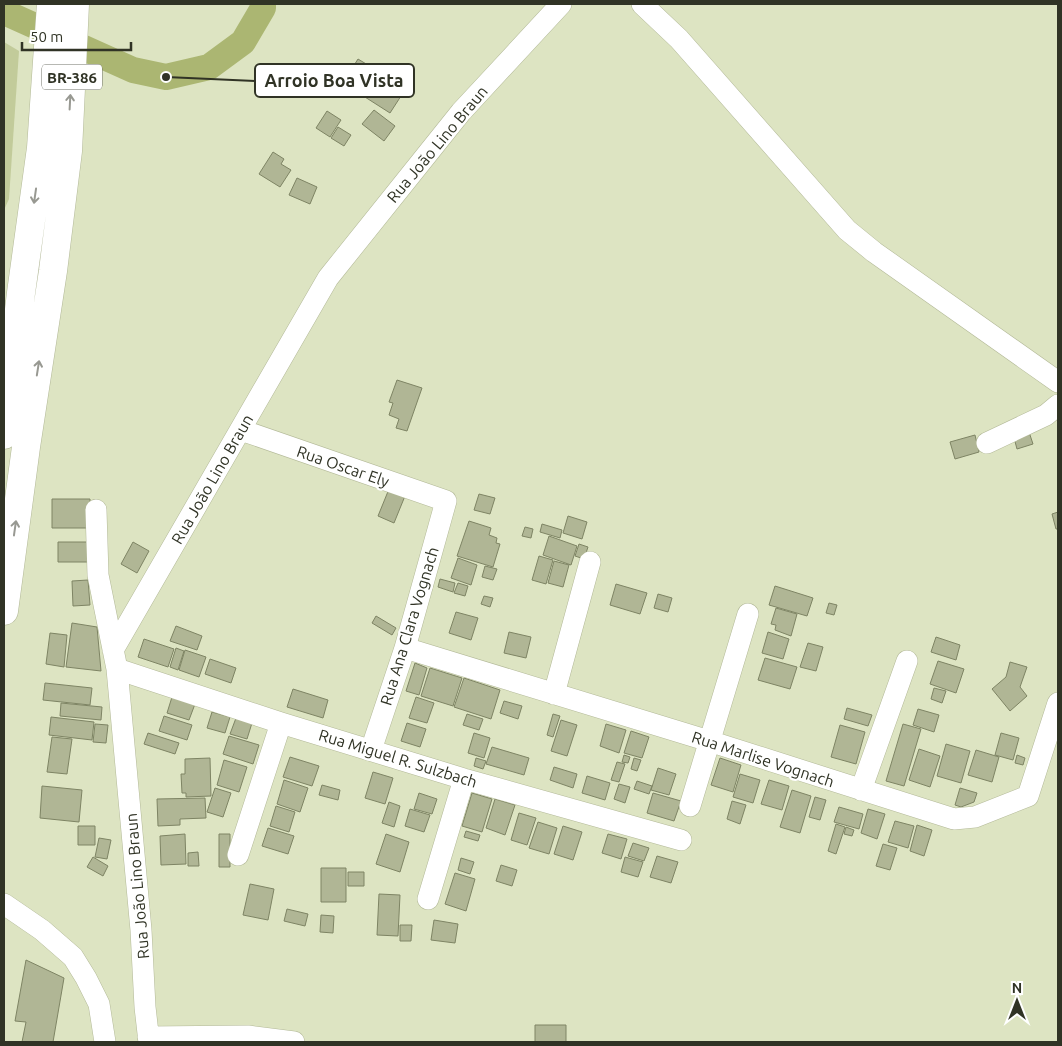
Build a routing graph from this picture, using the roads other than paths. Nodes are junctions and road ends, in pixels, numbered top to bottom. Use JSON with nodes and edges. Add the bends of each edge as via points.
{"nodes":[{"id":1,"x":51,"y":4,"type":"edge"},
{"id":2,"x":75,"y":4,"type":"edge"},
{"id":3,"x":561,"y":4,"type":"edge"},
{"id":4,"x":642,"y":4,"type":"edge"},
{"id":5,"x":21,"y":293,"type":"junction"},
{"id":6,"x":4,"y":340,"type":"edge"},
{"id":7,"x":1058,"y":382,"type":"edge"},
{"id":8,"x":1058,"y":405,"type":"edge"},
{"id":9,"x":240,"y":430,"type":"junction"},
{"id":10,"x":4,"y":435,"type":"edge"},
{"id":11,"x":987,"y":443,"type":"dead end"},
{"id":12,"x":446,"y":501,"type":"joint"},
{"id":13,"x":96,"y":510,"type":"dead end"},
{"id":14,"x":590,"y":562,"type":"dead end"},
{"id":15,"x":4,"y":611,"type":"edge"},
{"id":16,"x":748,"y":614,"type":"dead end"},
{"id":17,"x":405,"y":648,"type":"junction"},
{"id":18,"x":115,"y":660,"type":"junction"},
{"id":19,"x":907,"y":661,"type":"dead end"},
{"id":20,"x":554,"y":694,"type":"junction"},
{"id":21,"x":1058,"y":702,"type":"edge"},
{"id":22,"x":281,"y":723,"type":"junction"},
{"id":23,"x":709,"y":741,"type":"junction"},
{"id":24,"x":371,"y":750,"type":"junction"},
{"id":25,"x":464,"y":779,"type":"junction"},
{"id":26,"x":861,"y":790,"type":"junction"},
{"id":27,"x":690,"y":806,"type":"dead end"},
{"id":28,"x":681,"y":840,"type":"dead end"},
{"id":29,"x":238,"y":855,"type":"dead end"},
{"id":30,"x":428,"y":899,"type":"dead end"},
{"id":31,"x":4,"y":904,"type":"edge"},
{"id":32,"x":149,"y":1040,"type":"edge"},
{"id":33,"x":105,"y":1042,"type":"edge"},
{"id":34,"x":294,"y":1042,"type":"edge"}],
"edges":[{"from":1,"to":5,"type":"highway","number":"BR-386","one_way":true,"via":[[41,148]]},
{"from":15,"to":2,"type":"highway","number":"BR-386","one_way":true,"via":[[68,151]]},
{"from":3,"to":9,"type":"street","name":"Rua João Lino Braun","via":[[461,112],[328,278]]},
{"from":4,"to":7,"type":"street","via":[[680,39],[847,230]]},
{"from":5,"to":6,"type":"highway"},
{"from":5,"to":10,"type":"highway","number":"BR-386"},
{"from":8,"to":11,"type":"street","via":[[1046,416]]},
{"from":9,"to":12,"type":"street","name":"Rua Oscar Ely"},
{"from":9,"to":18,"type":"street","name":"Rua João Lino Braun"},
{"from":12,"to":17,"type":"street","name":"Rua Ana Clara Vognach"},
{"from":13,"to":18,"type":"street","via":[[98,575]]},
{"from":14,"to":20,"type":"street"},
{"from":16,"to":23,"type":"street"},
{"from":17,"to":20,"type":"street","name":"Rua Marlise Vognach"},
{"from":17,"to":24,"type":"street","name":"Rua Ana Clara Vognach"},
{"from":18,"to":22,"type":"street","name":"Rua Miguel R. Sulzbach"},
{"from":18,"to":32,"type":"street","name":"Rua João Lino Braun"},
{"from":19,"to":26,"type":"street"},
{"from":20,"to":23,"type":"street","name":"Rua Marlise Vognach"},
{"from":21,"to":26,"type":"street","name":"Rua Marlise Vognach","via":[[1028,796],[975,817],[954,819]]},
{"from":22,"to":24,"type":"street","name":"Rua Miguel R. Sulzbach"},
{"from":22,"to":29,"type":"street"},
{"from":23,"to":26,"type":"street","name":"Rua Marlise Vognach"},
{"from":23,"to":27,"type":"street"},
{"from":24,"to":25,"type":"street","name":"Rua Miguel R. Sulzbach"},
{"from":25,"to":28,"type":"street","name":"Rua Miguel R. Sulzbach"},
{"from":25,"to":30,"type":"street"},
{"from":31,"to":33,"type":"street","via":[[42,930],[73,957],[99,1004]]},
{"from":32,"to":34,"type":"street","via":[[248,1036]]}]}
